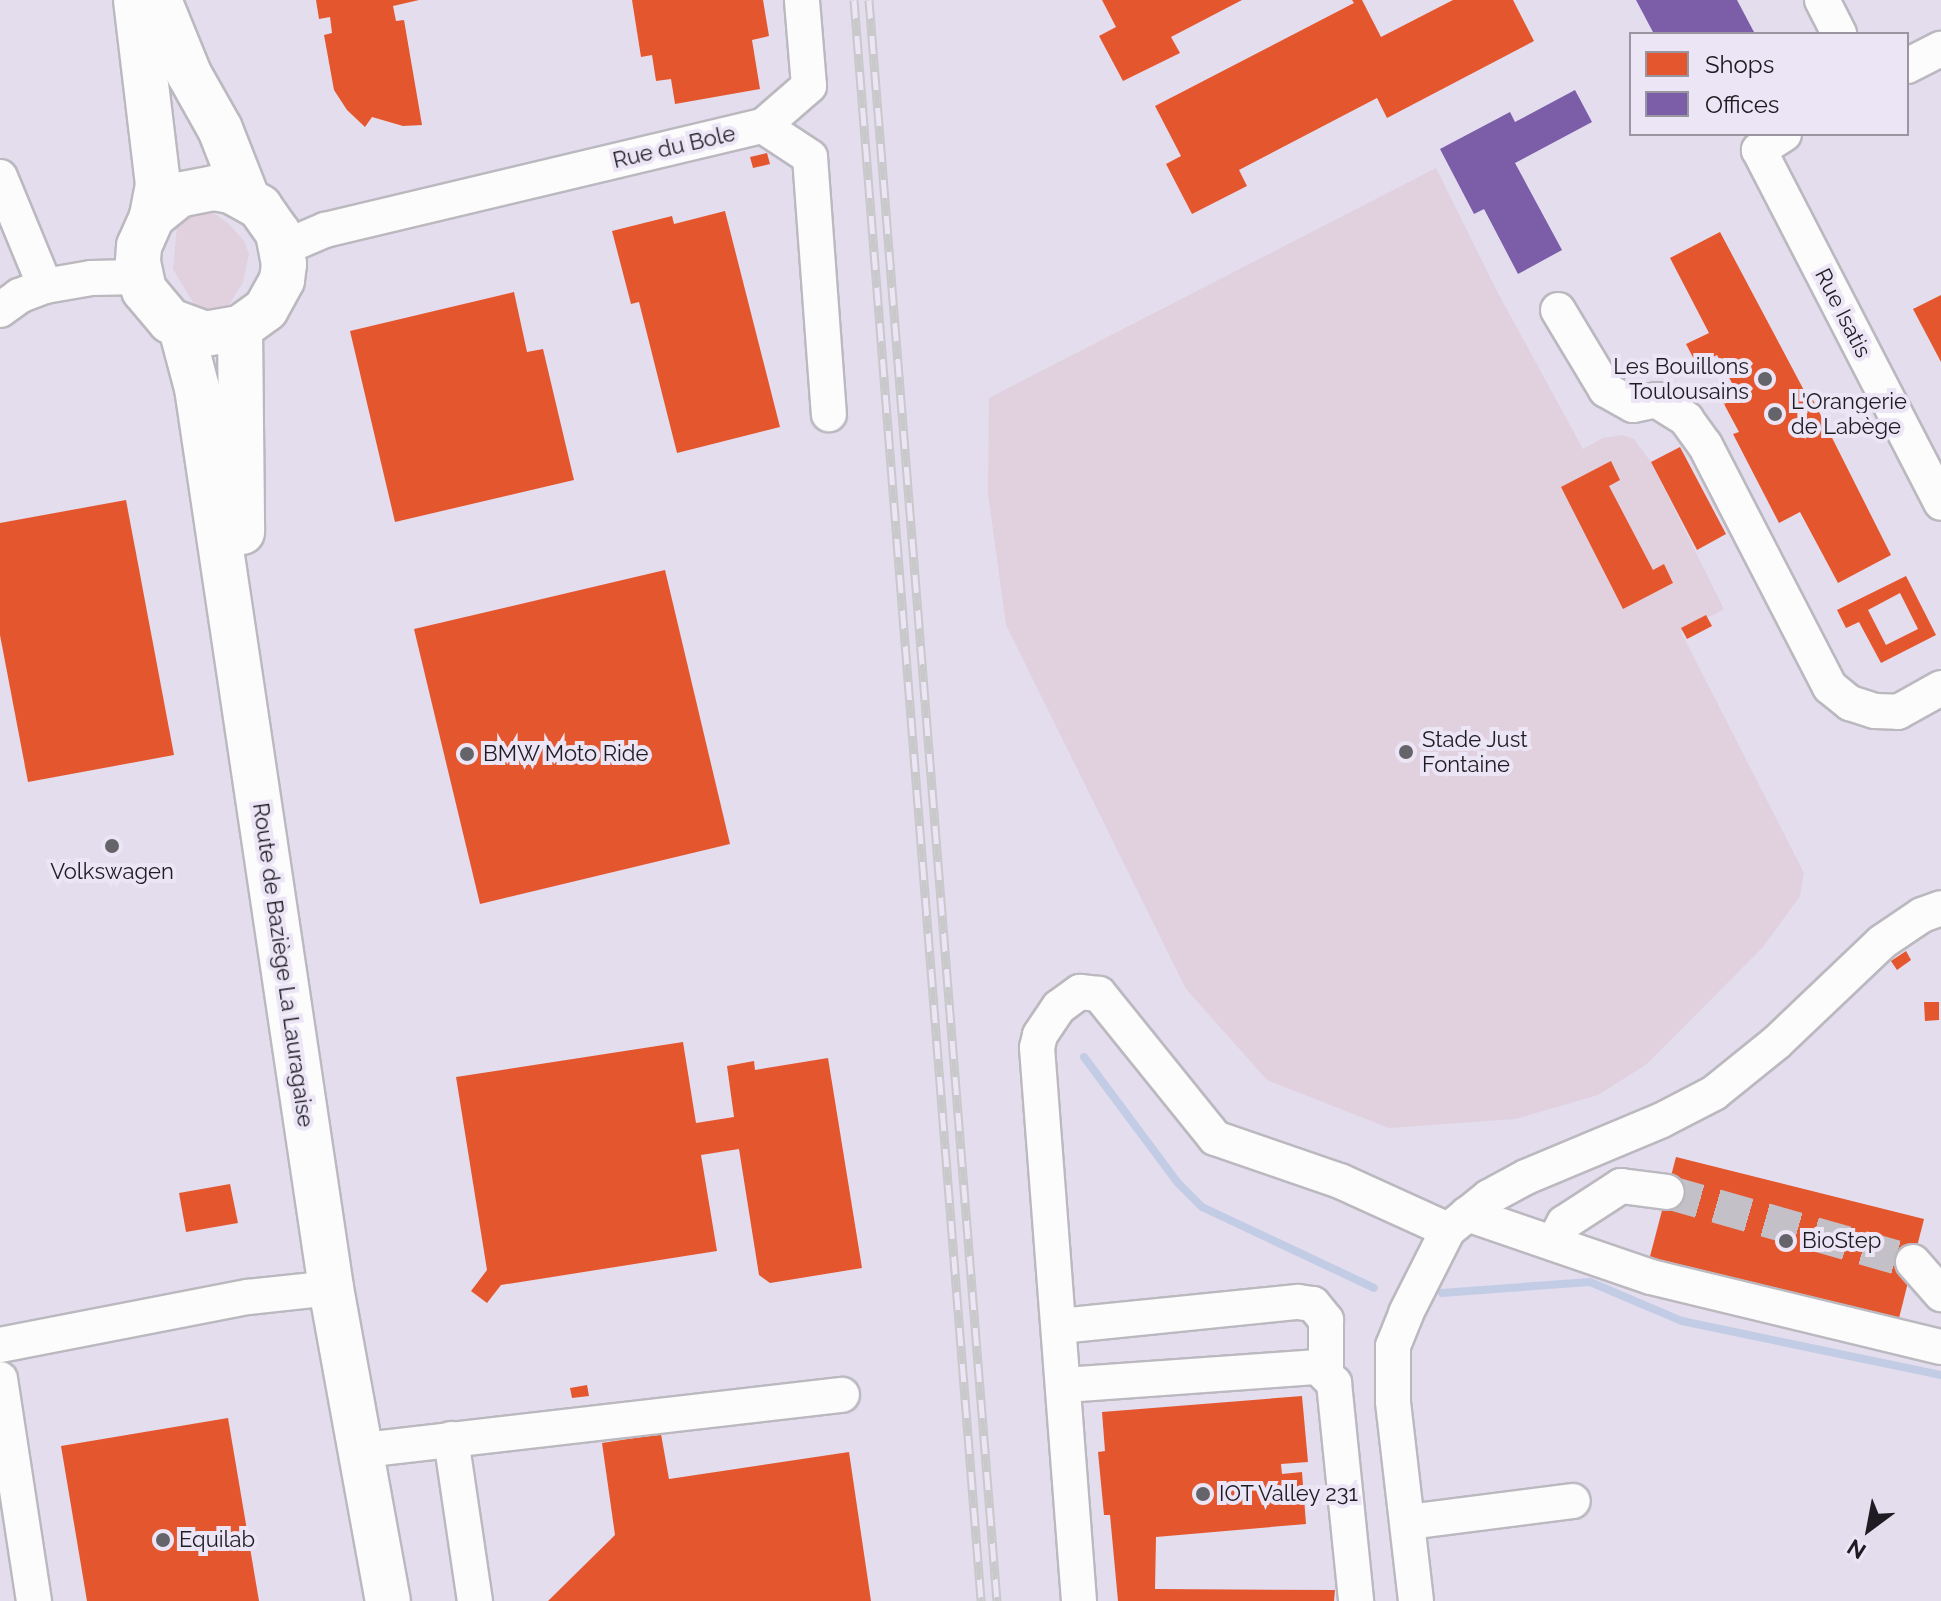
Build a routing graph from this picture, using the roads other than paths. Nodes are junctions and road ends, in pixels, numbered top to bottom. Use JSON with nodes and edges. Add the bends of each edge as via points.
{"nodes":[{"id":1,"x":136,"y":0,"type":"edge"},
{"id":2,"x":159,"y":0,"type":"edge"},
{"id":3,"x":802,"y":0,"type":"edge"},
{"id":4,"x":1822,"y":0,"type":"edge"},
{"id":5,"x":1838,"y":32,"type":"edge"},
{"id":6,"x":1941,"y":49,"type":"edge"},
{"id":7,"x":1909,"y":65,"type":"edge"},
{"id":8,"x":763,"y":126,"type":"junction"},
{"id":9,"x":1771,"y":142,"type":"edge"},
{"id":10,"x":0,"y":177,"type":"edge"},
{"id":11,"x":247,"y":198,"type":"junction"},
{"id":12,"x":152,"y":217,"type":"junction"},
{"id":13,"x":283,"y":248,"type":"junction"},
{"id":14,"x":139,"y":277,"type":"junction"},
{"id":15,"x":45,"y":286,"type":"junction"},
{"id":16,"x":0,"y":310,"type":"edge"},
{"id":17,"x":1558,"y":310,"type":"dead end"},
{"id":18,"x":181,"y":328,"type":"junction"},
{"id":19,"x":240,"y":328,"type":"junction"},
{"id":20,"x":829,"y":414,"type":"dead end"},
{"id":21,"x":1941,"y":503,"type":"edge"},
{"id":22,"x":1941,"y":688,"type":"edge"},
{"id":23,"x":1941,"y":908,"type":"edge"},
{"id":24,"x":1667,"y":1192,"type":"tunnel mouth"},
{"id":25,"x":1457,"y":1222,"type":"junction"},
{"id":26,"x":1553,"y":1243,"type":"junction"},
{"id":27,"x":1913,"y":1262,"type":"tunnel mouth"},
{"id":28,"x":331,"y":1288,"type":"junction"},
{"id":29,"x":1941,"y":1294,"type":"edge"},
{"id":30,"x":1060,"y":1326,"type":"junction"},
{"id":31,"x":0,"y":1345,"type":"edge"},
{"id":32,"x":1941,"y":1347,"type":"edge"},
{"id":33,"x":1326,"y":1375,"type":"junction"},
{"id":34,"x":0,"y":1379,"type":"edge"},
{"id":35,"x":1065,"y":1385,"type":"junction"},
{"id":36,"x":842,"y":1395,"type":"dead end"},
{"id":37,"x":451,"y":1439,"type":"junction"},
{"id":38,"x":382,"y":1448,"type":"junction"},
{"id":39,"x":1573,"y":1501,"type":"dead end"},
{"id":40,"x":1409,"y":1522,"type":"junction"},
{"id":41,"x":34,"y":1601,"type":"edge"},
{"id":42,"x":388,"y":1601,"type":"edge"},
{"id":43,"x":410,"y":1601,"type":"edge"},
{"id":44,"x":475,"y":1601,"type":"edge"},
{"id":45,"x":1079,"y":1601,"type":"edge"},
{"id":46,"x":1356,"y":1601,"type":"edge"},
{"id":47,"x":1416,"y":1601,"type":"edge"}],
"edges":[{"from":1,"to":12,"type":"main road","via":[[158,185]]},
{"from":2,"to":11,"type":"main road"},
{"from":3,"to":8,"type":"street","via":[[809,86]]},
{"from":4,"to":5,"type":"street"},
{"from":6,"to":7,"type":"street"},
{"from":8,"to":13,"type":"street","name":"Rue du Bole","via":[[325,230]]},
{"from":8,"to":20,"type":"street","name":"Rue du Bole","via":[[810,157]]},
{"from":9,"to":21,"type":"street","name":"Rue Isatis"},
{"from":10,"to":15,"type":"street"},
{"from":11,"to":12,"type":"main road","via":[[214,188],[196,190],[172,200]]},
{"from":11,"to":13,"type":"main road","via":[[270,219]]},
{"from":12,"to":14,"type":"main road","via":[[139,246]]},
{"from":13,"to":19,"type":"main road","via":[[276,295]]},
{"from":14,"to":15,"type":"street"},
{"from":14,"to":18,"type":"main road","via":[[151,303]]},
{"from":15,"to":16,"type":"street"},
{"from":17,"to":22,"type":"street","via":[[1606,390],[1633,405],[1656,400],[1671,407],[1705,445],[1830,687],[1850,703],[1898,712]]},
{"from":18,"to":19,"type":"main road","via":[[217,334]]},
{"from":18,"to":28,"type":"main road","name":"Route de Baziège La Lauragaise","via":[[197,388]]},
{"from":19,"to":38,"type":"main road","name":"Route de Baziège La Lauragaise","via":[[243,569]]},
{"from":23,"to":25,"type":"street","via":[[1882,942],[1776,1043],[1714,1093],[1526,1177]]},
{"from":24,"to":26,"type":"street","via":[[1621,1186],[1564,1223]]},
{"from":25,"to":26,"type":"street"},
{"from":25,"to":30,"type":"street","via":[[1215,1138],[1109,1002],[1091,990],[1080,992],[1047,1021],[1037,1048]]},
{"from":25,"to":40,"type":"street","via":[[1430,1261],[1393,1346],[1393,1401]]},
{"from":26,"to":32,"type":"street","via":[[1651,1277]]},
{"from":27,"to":29,"type":"street"},
{"from":28,"to":31,"type":"street","via":[[248,1297]]},
{"from":28,"to":42,"type":"main road","name":"Route de Baziège La Lauragaise"},
{"from":30,"to":33,"type":"street","via":[[1313,1304],[1326,1320]]},
{"from":30,"to":35,"type":"street"},
{"from":33,"to":35,"type":"street","via":[[1318,1367]]},
{"from":33,"to":46,"type":"street","via":[[1334,1383]]},
{"from":34,"to":41,"type":"street"},
{"from":35,"to":45,"type":"street"},
{"from":36,"to":37,"type":"street"},
{"from":37,"to":38,"type":"street"},
{"from":37,"to":44,"type":"street"},
{"from":38,"to":43,"type":"main road","name":"Route de Baziège La Lauragaise"},
{"from":39,"to":40,"type":"street"},
{"from":40,"to":47,"type":"street"}]}
